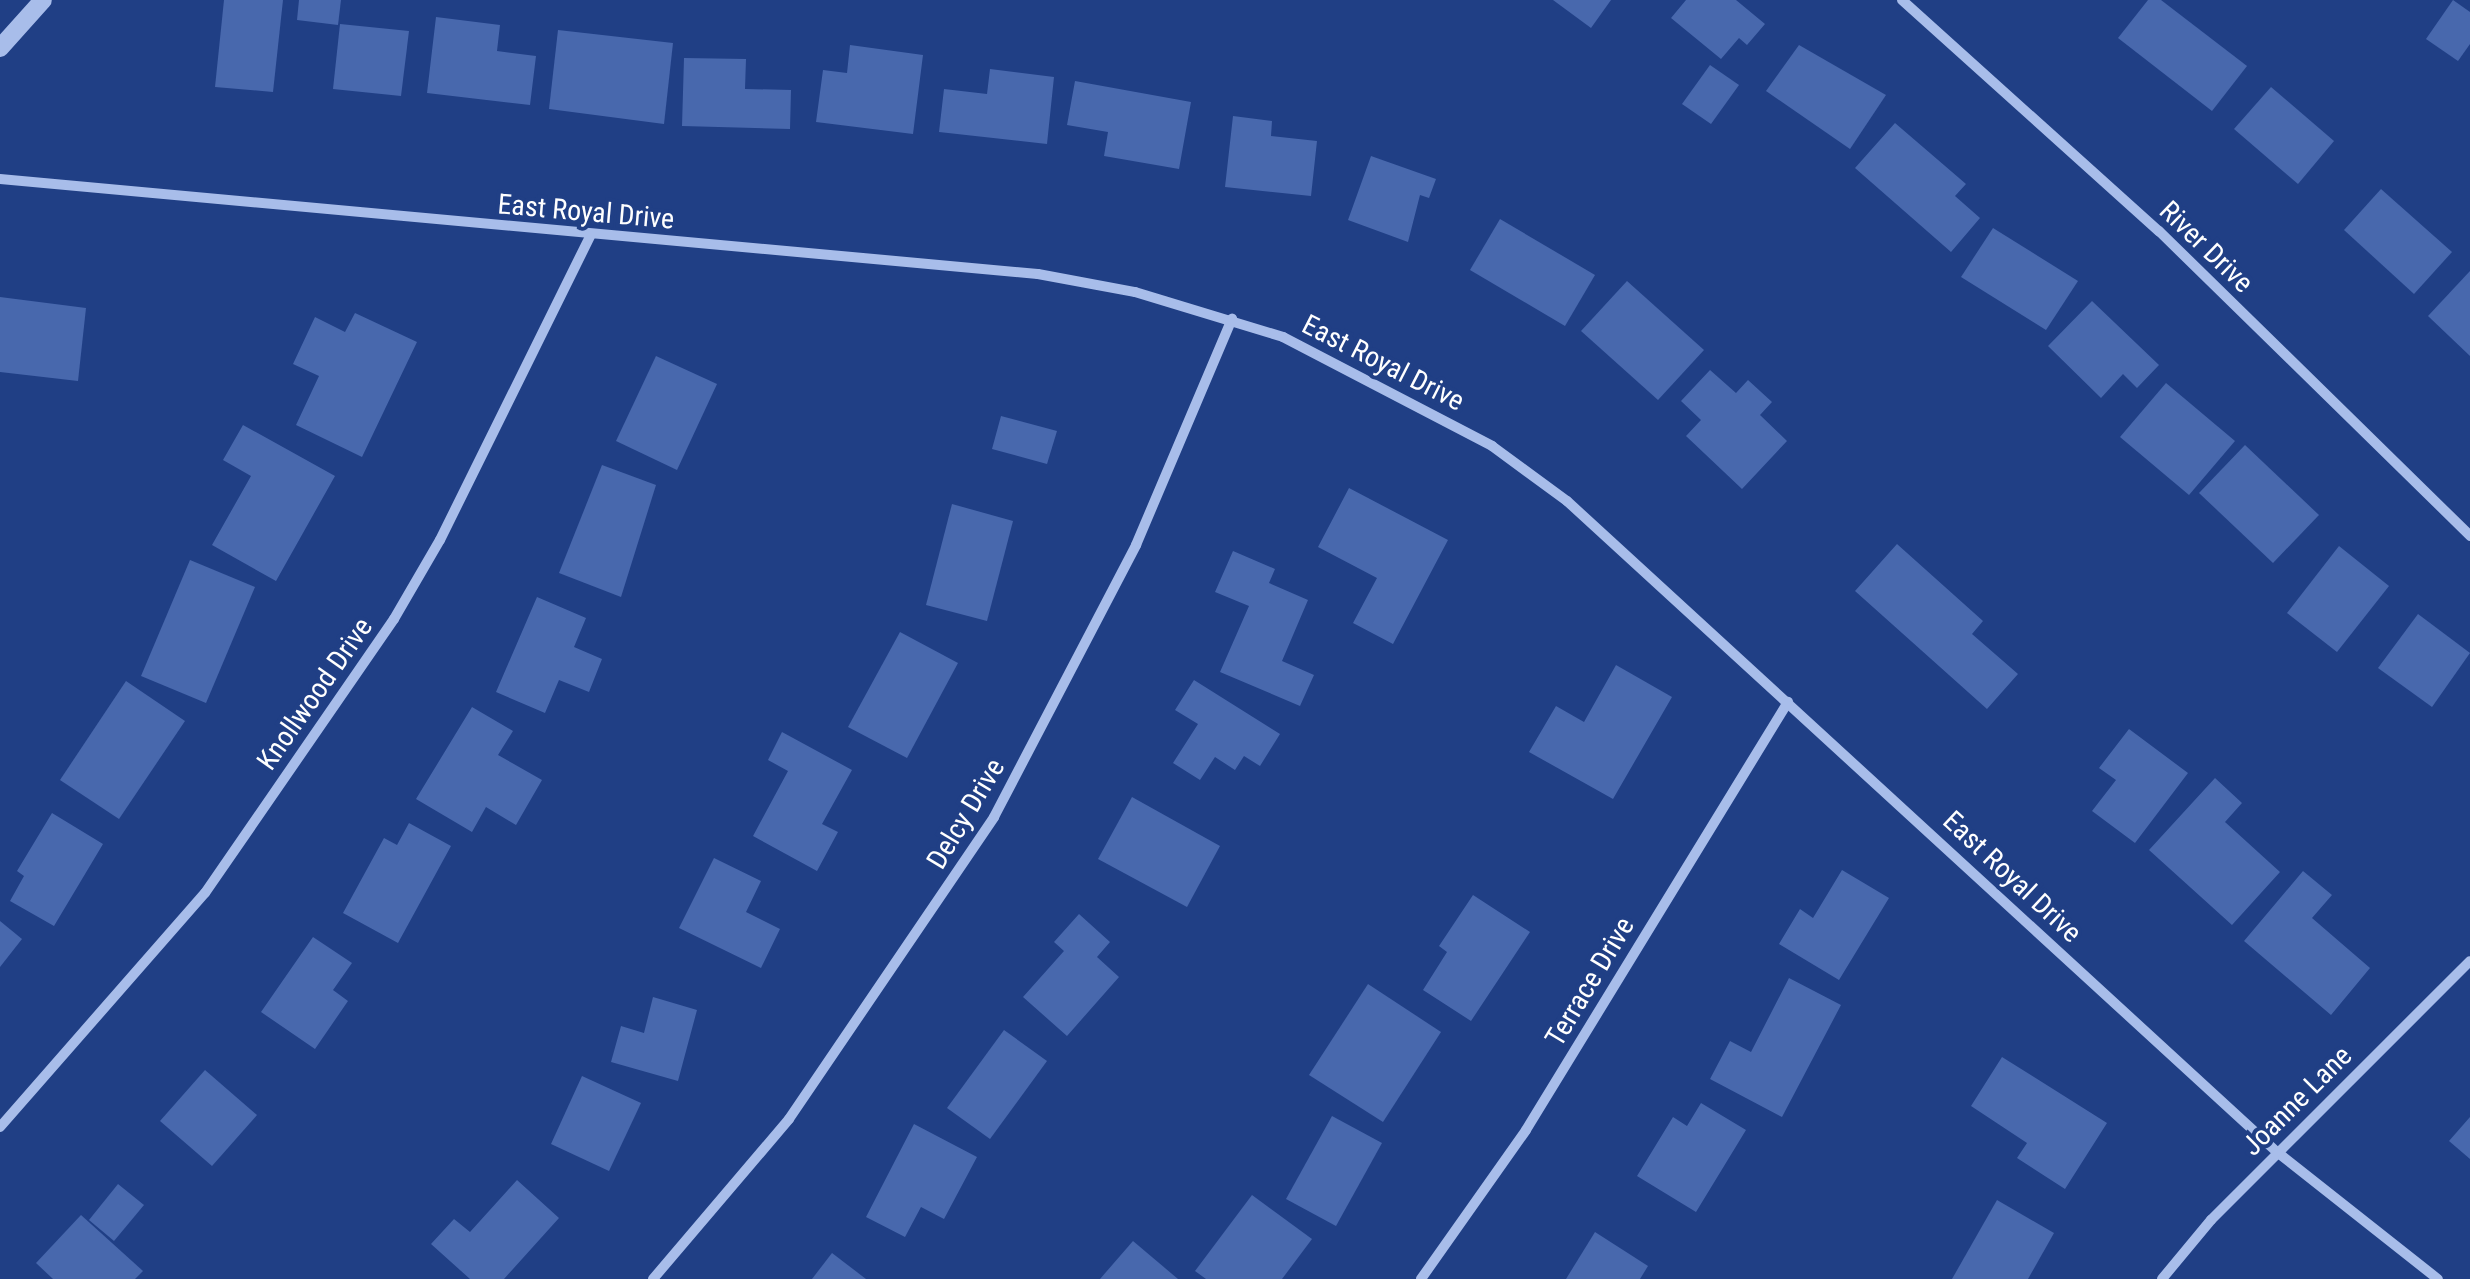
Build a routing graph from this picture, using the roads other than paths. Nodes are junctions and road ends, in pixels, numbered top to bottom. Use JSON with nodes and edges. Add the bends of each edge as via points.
{"nodes":[{"id":1,"x":43,"y":0,"type":"edge"},
{"id":2,"x":1902,"y":0,"type":"edge"},
{"id":3,"x":0,"y":48,"type":"edge"},
{"id":4,"x":0,"y":179,"type":"edge"},
{"id":5,"x":590,"y":236,"type":"junction"},
{"id":6,"x":1232,"y":319,"type":"junction"},
{"id":7,"x":2470,"y":536,"type":"edge"},
{"id":8,"x":1788,"y":702,"type":"junction"},
{"id":9,"x":2470,"y":961,"type":"edge"},
{"id":10,"x":0,"y":1127,"type":"edge"},
{"id":11,"x":2277,"y":1152,"type":"junction"},
{"id":12,"x":653,"y":1279,"type":"edge"},
{"id":13,"x":1421,"y":1279,"type":"edge"},
{"id":14,"x":2162,"y":1279,"type":"edge"},
{"id":15,"x":2438,"y":1279,"type":"edge"}],
"edges":[{"from":1,"to":3,"type":"street"},
{"from":2,"to":7,"type":"street","name":"River Drive","via":[[2159,231]]},
{"from":4,"to":5,"type":"street","name":"East Royal Drive"},
{"from":5,"to":6,"type":"street","name":"East Royal Drive","via":[[1038,274]]},
{"from":5,"to":10,"type":"street","name":"Knollwood Drive","via":[[440,540],[394,618],[205,893]]},
{"from":6,"to":8,"type":"street","name":"East Royal Drive","via":[[1355,370],[1492,446],[1580,512]]},
{"from":6,"to":12,"type":"street","name":"Delcy Drive","via":[[1136,545],[994,817],[789,1119]]},
{"from":8,"to":11,"type":"street","name":"East Royal Drive"},
{"from":8,"to":13,"type":"street","name":"Terrace Drive","via":[[1526,1130]]},
{"from":9,"to":11,"type":"street","name":"Joanne Lane"},
{"from":11,"to":14,"type":"street","name":"Joanne Lane"},
{"from":11,"to":15,"type":"street","name":"East Royal Drive"}]}
